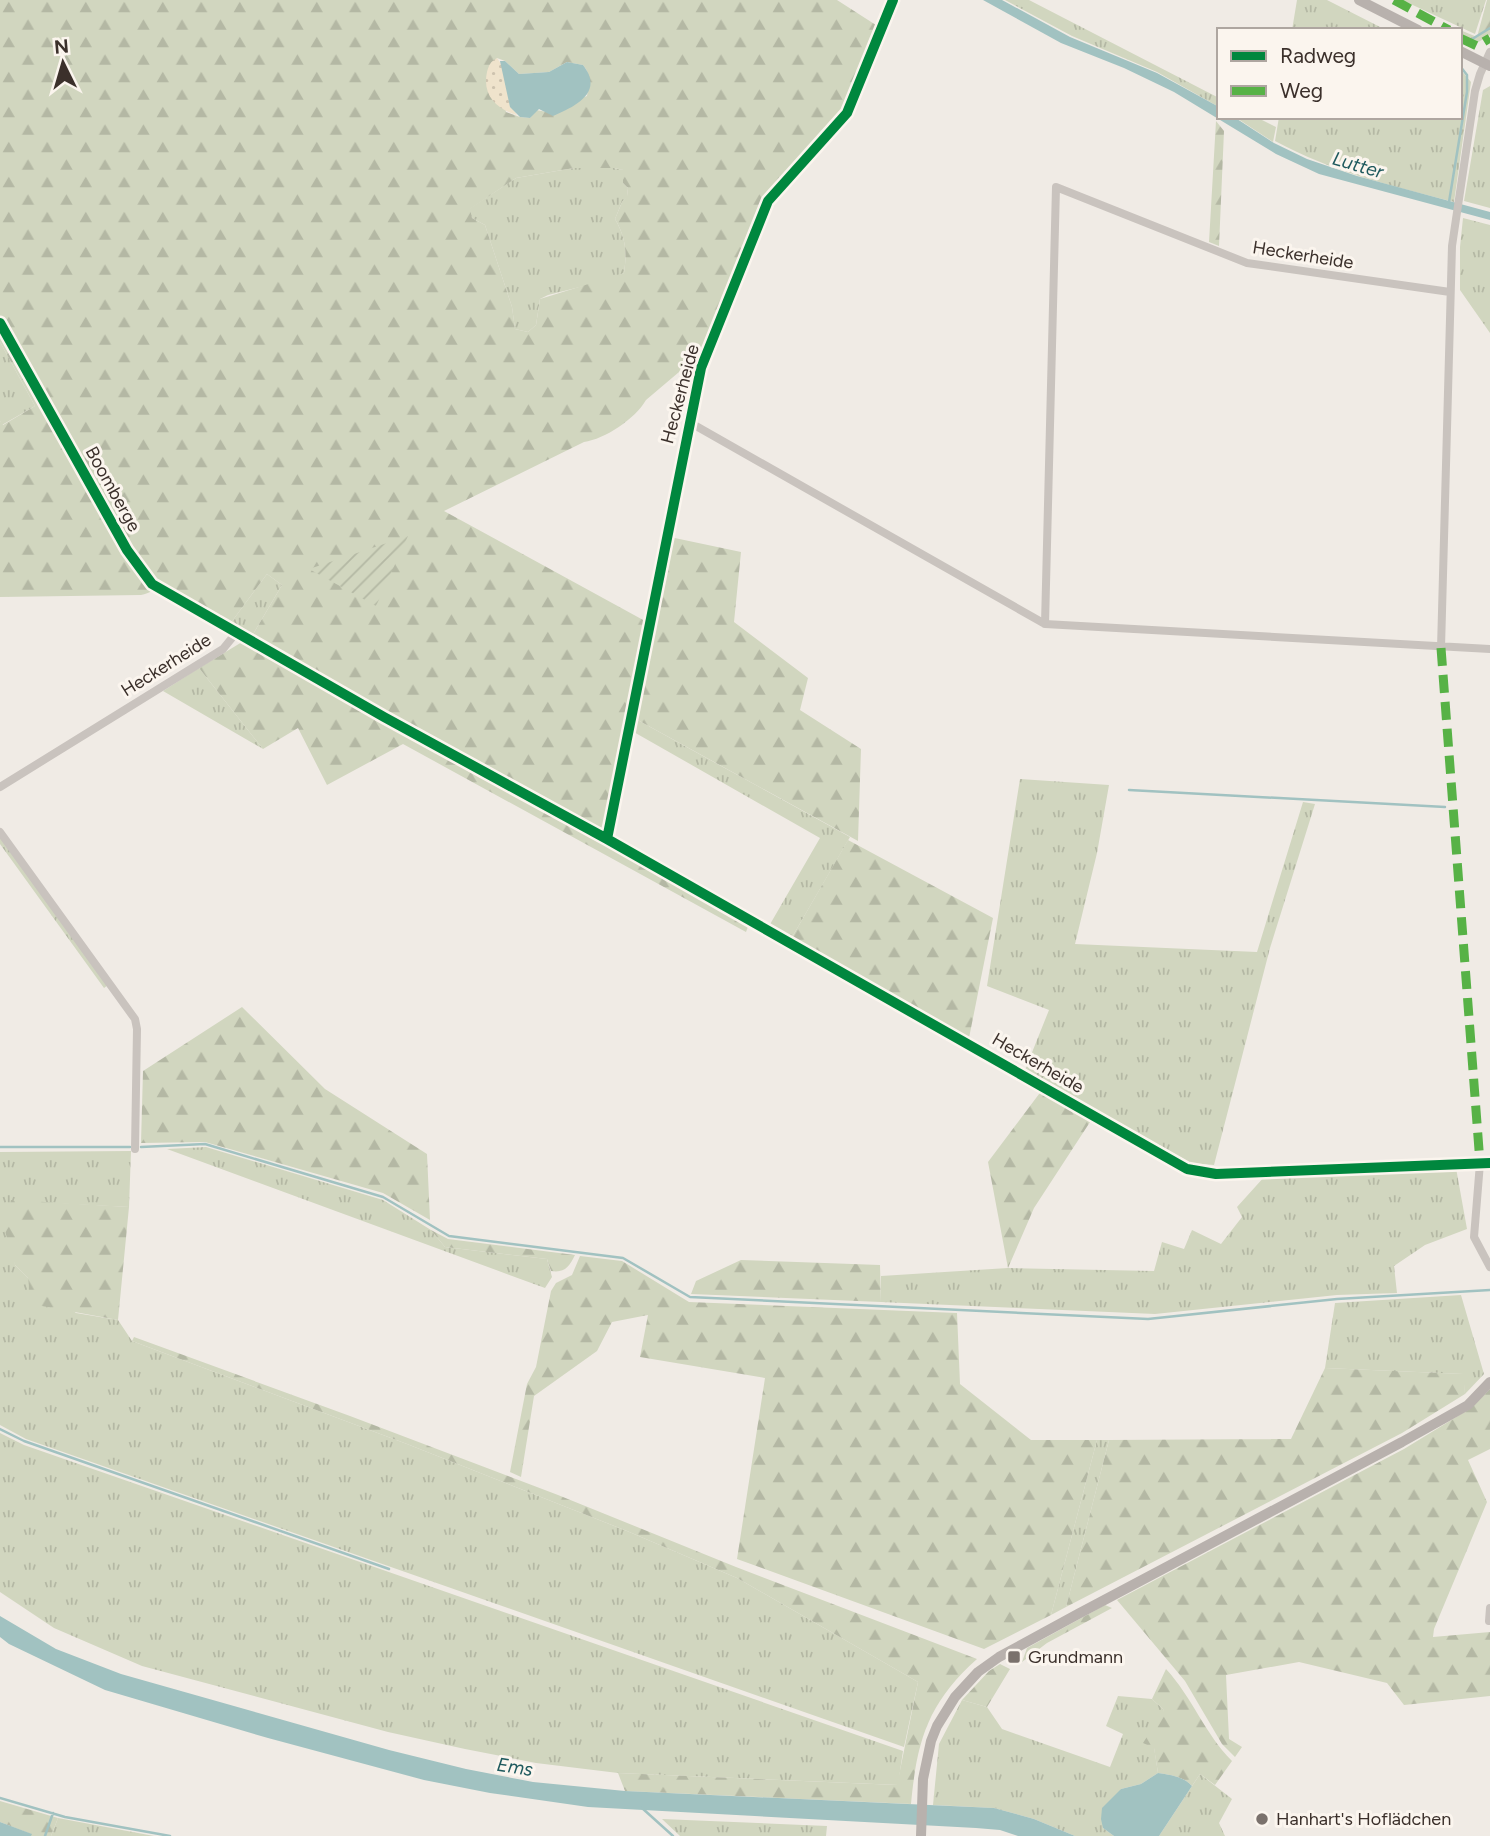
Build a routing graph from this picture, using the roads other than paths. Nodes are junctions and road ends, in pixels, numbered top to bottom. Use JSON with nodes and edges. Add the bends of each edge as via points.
{"nodes":[{"id":1,"x":893,"y":0,"type":"edge"},
{"id":2,"x":1359,"y":0,"type":"edge"},
{"id":3,"x":1414,"y":28,"type":"edge"},
{"id":4,"x":1462,"y":52,"type":"edge"},
{"id":5,"x":1490,"y":52,"type":"edge"},
{"id":6,"x":1487,"y":64,"type":"edge"},
{"id":7,"x":1450,"y":292,"type":"junction"},
{"id":8,"x":0,"y":323,"type":"edge"},
{"id":9,"x":689,"y":422,"type":"junction"},
{"id":10,"x":1045,"y":624,"type":"junction"},
{"id":11,"x":236,"y":633,"type":"junction"},
{"id":12,"x":1441,"y":648,"type":"junction"},
{"id":13,"x":1490,"y":649,"type":"edge"},
{"id":14,"x":0,"y":787,"type":"edge"},
{"id":15,"x":0,"y":832,"type":"edge"},
{"id":16,"x":607,"y":839,"type":"junction"},
{"id":17,"x":135,"y":1149,"type":"dead end"},
{"id":18,"x":1480,"y":1163,"type":"junction"},
{"id":19,"x":1490,"y":1163,"type":"edge"},
{"id":20,"x":1490,"y":1267,"type":"edge"},
{"id":21,"x":1490,"y":1382,"type":"edge"},
{"id":22,"x":1490,"y":1608,"type":"edge"},
{"id":23,"x":1489,"y":1621,"type":"edge"},
{"id":24,"x":921,"y":1834,"type":"edge"}],
"edges":[{"from":1,"to":9,"type":"street","name":"Heckerheide","via":[[847,113],[768,201],[701,368]]},
{"from":2,"to":3,"type":"main road"},
{"from":4,"to":6,"type":"main road"},
{"from":5,"to":6,"type":"street"},
{"from":6,"to":7,"type":"street","via":[[1475,91],[1455,219]]},
{"from":7,"to":10,"type":"street","name":"Heckerheide","via":[[1247,264],[1056,187]]},
{"from":7,"to":12,"type":"street"},
{"from":8,"to":11,"type":"street","name":"Boomberge","via":[[146,578]]},
{"from":9,"to":10,"type":"street","name":"Heckerheide"},
{"from":9,"to":16,"type":"street","name":"Heckerheide"},
{"from":10,"to":12,"type":"street","name":"Heckerheide"},
{"from":11,"to":14,"type":"street","name":"Heckerheide","via":[[223,649]]},
{"from":11,"to":16,"type":"street","name":"Heckerheide"},
{"from":12,"to":13,"type":"street","name":"Heckerheide"},
{"from":15,"to":17,"type":"street","via":[[135,1019]]},
{"from":16,"to":18,"type":"street","name":"Heckerheide","via":[[1187,1169],[1216,1174]]},
{"from":18,"to":19,"type":"street","name":"Heckerheide"},
{"from":18,"to":20,"type":"street","via":[[1474,1237]]},
{"from":21,"to":24,"type":"main road","via":[[1468,1405],[999,1657],[965,1684],[931,1741]]},
{"from":22,"to":23,"type":"street"}]}
